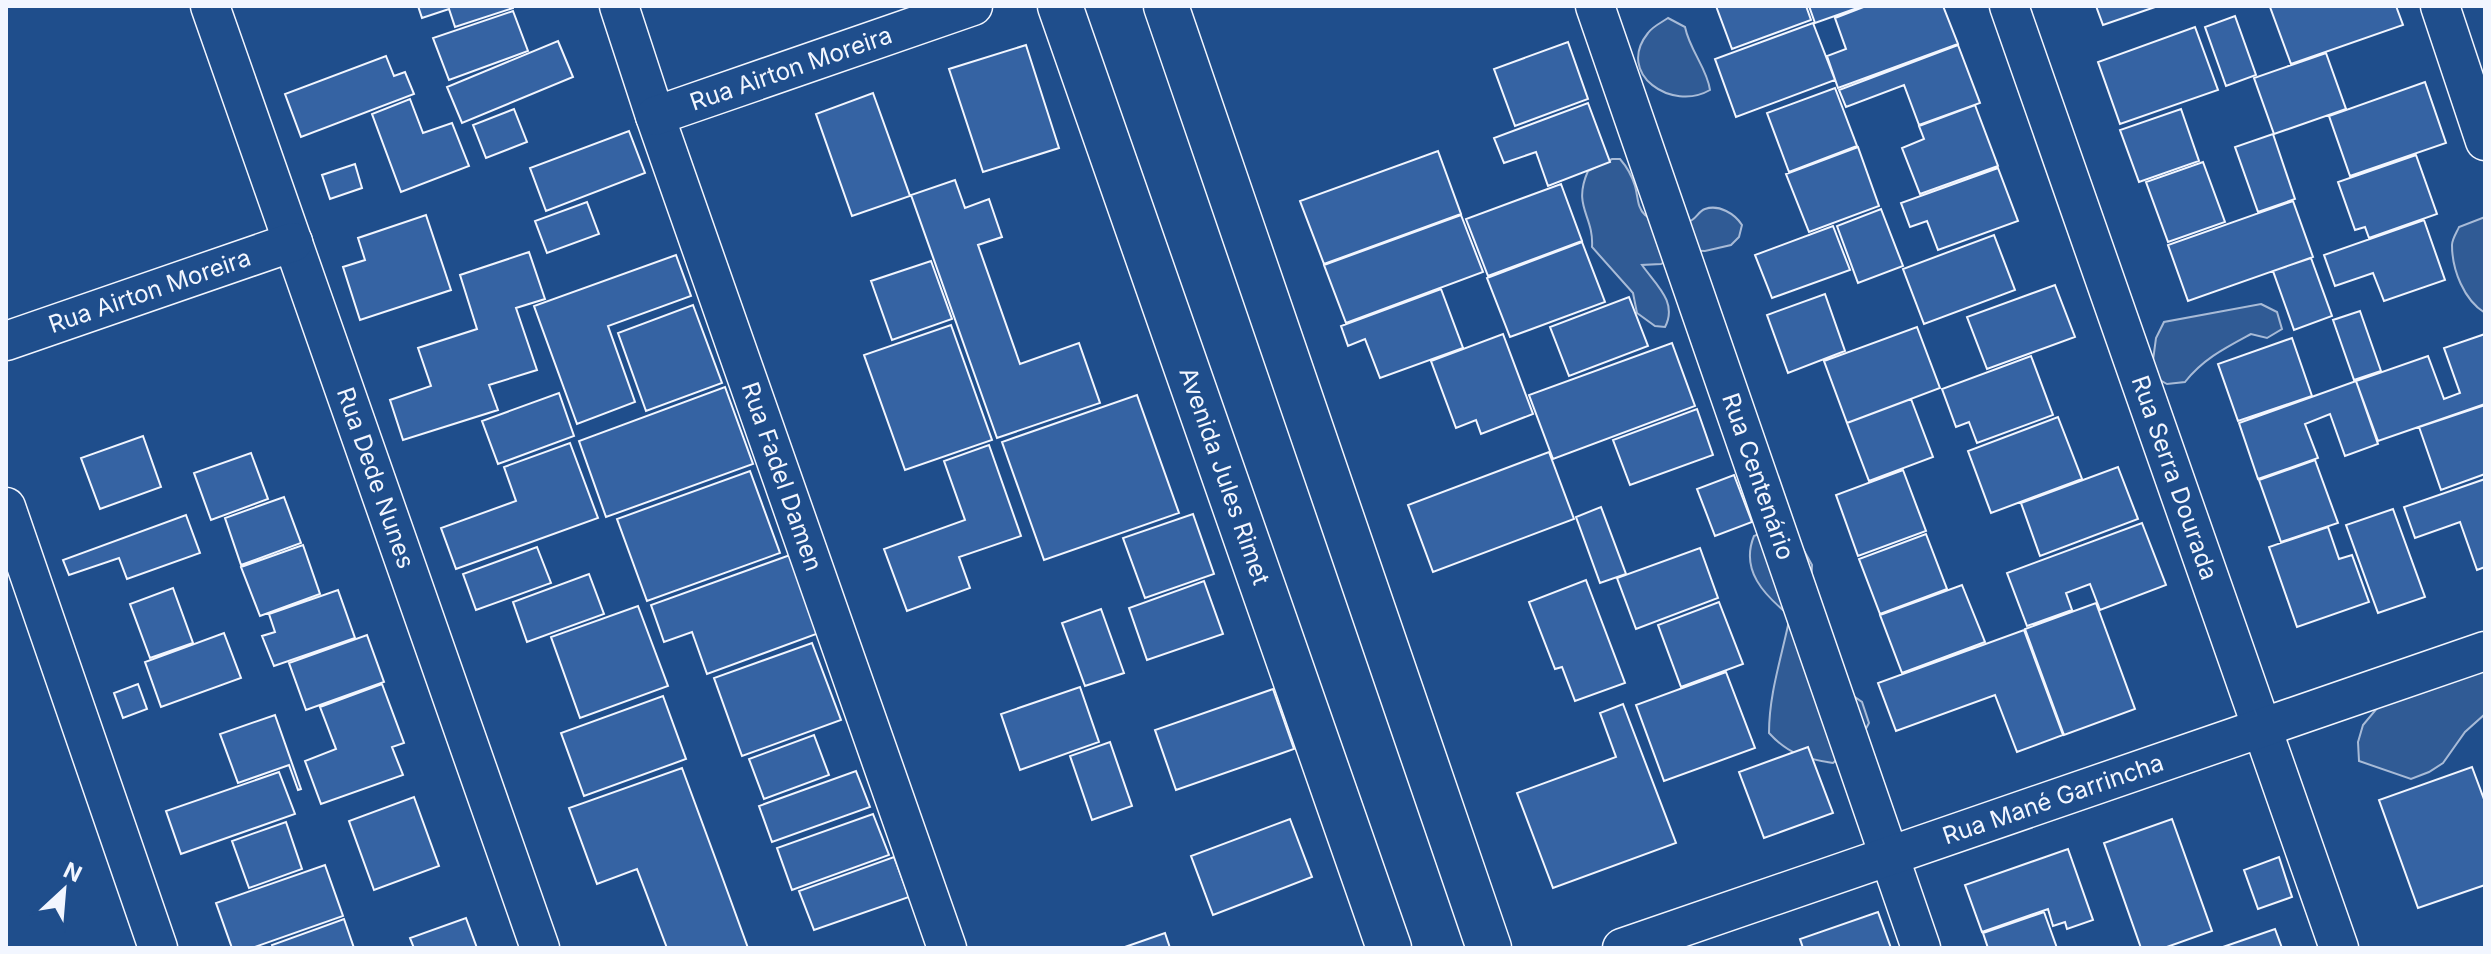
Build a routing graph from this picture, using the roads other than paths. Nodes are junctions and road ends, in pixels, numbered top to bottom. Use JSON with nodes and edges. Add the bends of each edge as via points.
{"nodes":[{"id":1,"x":210,"y":6,"type":"edge"},
{"id":2,"x":619,"y":6,"type":"edge"},
{"id":3,"x":973,"y":6,"type":"edge"},
{"id":4,"x":1060,"y":6,"type":"edge"},
{"id":5,"x":1166,"y":6,"type":"edge"},
{"id":6,"x":1595,"y":6,"type":"edge"},
{"id":7,"x":2009,"y":6,"type":"edge"},
{"id":8,"x":2440,"y":6,"type":"edge"},
{"id":9,"x":655,"y":116,"type":"junction"},
{"id":10,"x":2485,"y":141,"type":"edge"},
{"id":11,"x":293,"y":242,"type":"junction"},
{"id":12,"x":6,"y":341,"type":"edge"},
{"id":13,"x":6,"y":507,"type":"edge"},
{"id":14,"x":2485,"y":651,"type":"edge"},
{"id":15,"x":2262,"y":728,"type":"junction"},
{"id":16,"x":1889,"y":856,"type":"junction"},
{"id":17,"x":158,"y":948,"type":"edge"},
{"id":18,"x":540,"y":948,"type":"edge"},
{"id":19,"x":947,"y":948,"type":"edge"},
{"id":20,"x":1389,"y":948,"type":"edge"},
{"id":21,"x":1489,"y":948,"type":"edge"},
{"id":22,"x":1622,"y":948,"type":"edge"},
{"id":23,"x":1921,"y":948,"type":"edge"},
{"id":24,"x":2339,"y":948,"type":"edge"}],
"edges":[{"from":1,"to":11,"type":"street","name":"Rua Dede Nunes"},
{"from":2,"to":9,"type":"street","name":"Rua Fadel Damen"},
{"from":3,"to":9,"type":"street","name":"Rua Airton Moreira"},
{"from":4,"to":20,"type":"main road","name":"Avenida Jules Rimet"},
{"from":5,"to":21,"type":"main road"},
{"from":6,"to":16,"type":"street","name":"Rua Centenário"},
{"from":7,"to":15,"type":"street","name":"Rua Serra Dourada"},
{"from":8,"to":10,"type":"street"},
{"from":9,"to":19,"type":"street","name":"Rua Fadel Damen"},
{"from":11,"to":12,"type":"street","name":"Rua Airton Moreira"},
{"from":11,"to":18,"type":"street","name":"Rua Dede Nunes"},
{"from":13,"to":17,"type":"street"},
{"from":14,"to":15,"type":"street","name":"Rua Mané Garrincha"},
{"from":15,"to":16,"type":"street","name":"Rua Mané Garrincha"},
{"from":15,"to":24,"type":"street","name":"Rua Serra Dourada"},
{"from":16,"to":22,"type":"street","name":"Rua Mané Garrincha"},
{"from":16,"to":23,"type":"street","name":"Rua Centenário"}]}
